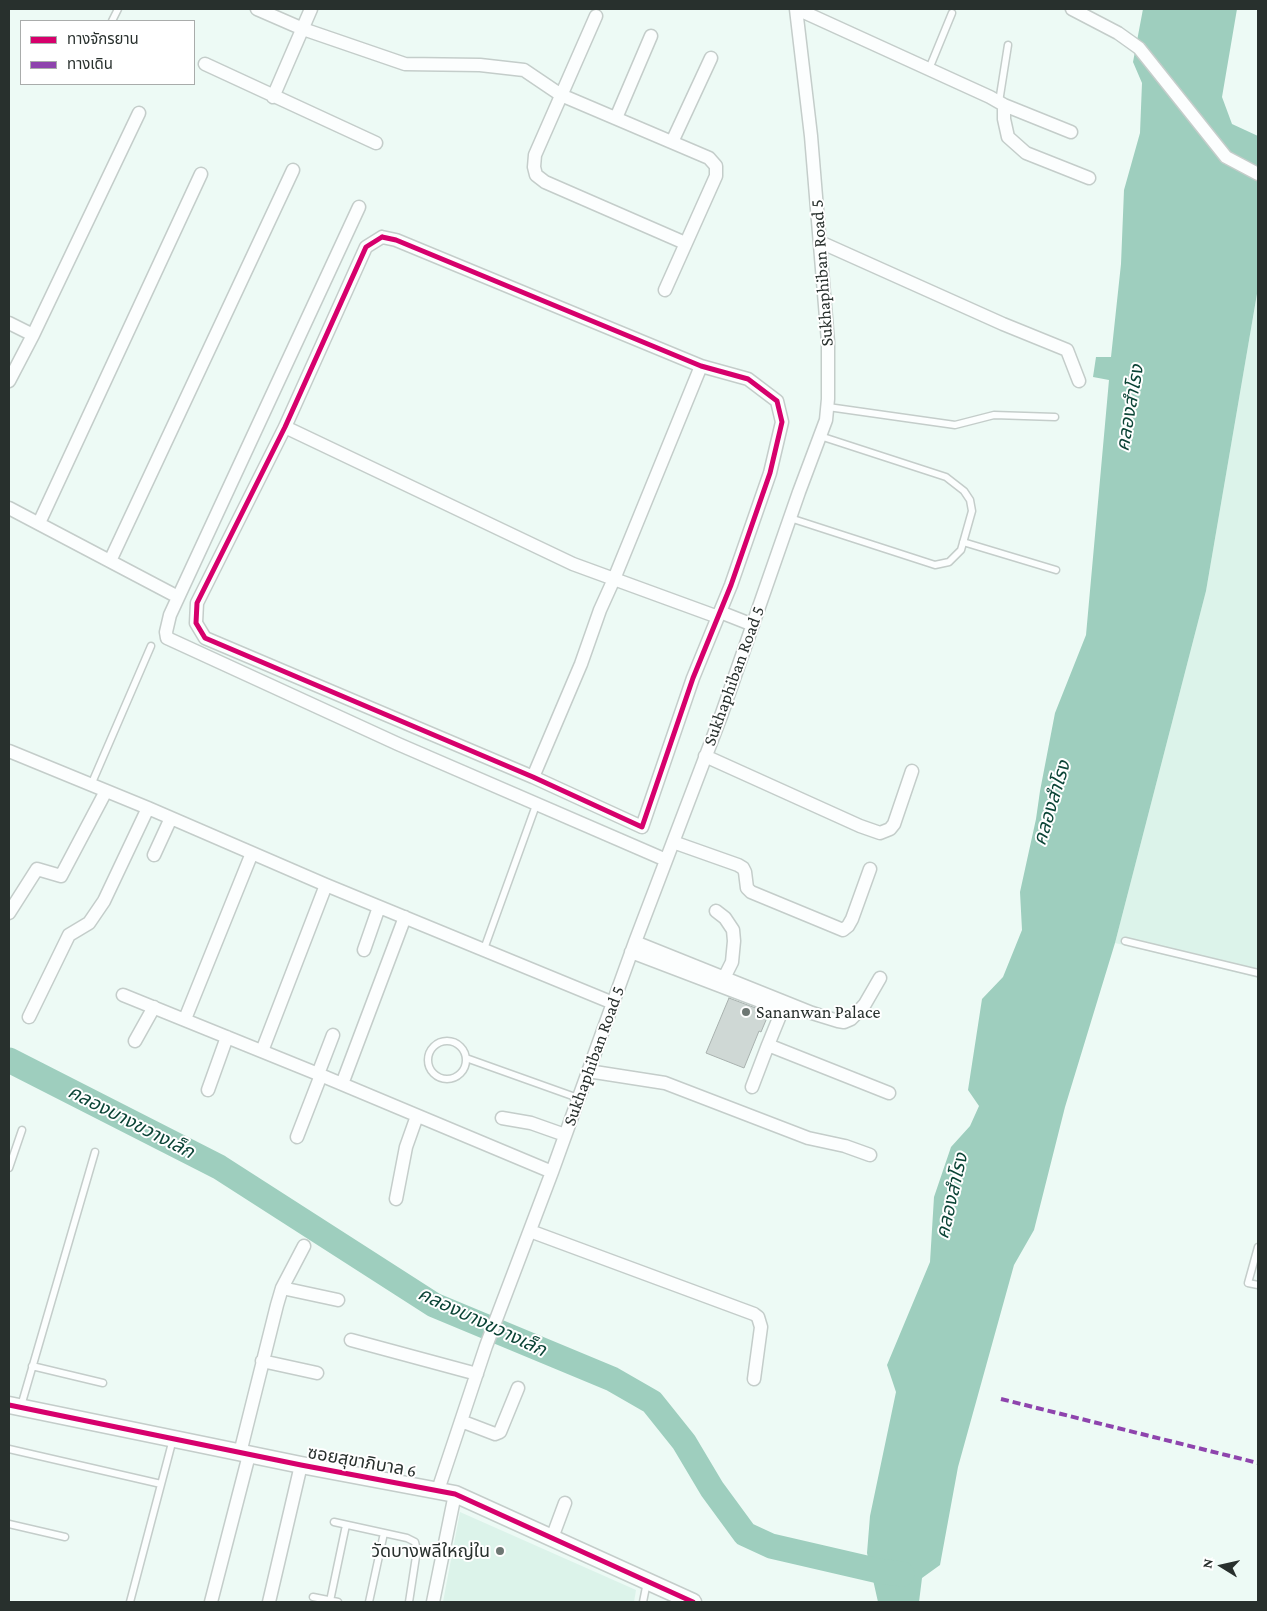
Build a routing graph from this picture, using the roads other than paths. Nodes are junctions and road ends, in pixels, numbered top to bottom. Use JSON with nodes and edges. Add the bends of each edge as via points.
{"nodes":[{"id":1,"x":257,"y":9,"type":"edge"},
{"id":2,"x":311,"y":9,"type":"edge"},
{"id":3,"x":797,"y":9,"type":"edge"},
{"id":4,"x":1072,"y":9,"type":"edge"},
{"id":5,"x":952,"y":13,"type":"dead end"},
{"id":6,"x":596,"y":16,"type":"dead end"},
{"id":7,"x":303,"y":29,"type":"junction"},
{"id":8,"x":651,"y":36,"type":"dead end"},
{"id":9,"x":1008,"y":45,"type":"dead end"},
{"id":10,"x":711,"y":58,"type":"dead end"},
{"id":11,"x":205,"y":64,"type":"dead end"},
{"id":12,"x":930,"y":69,"type":"junction"},
{"id":13,"x":560,"y":95,"type":"junction"},
{"id":14,"x":273,"y":97,"type":"junction"},
{"id":15,"x":1002,"y":104,"type":"junction"},
{"id":16,"x":139,"y":113,"type":"dead end"},
{"id":17,"x":616,"y":118,"type":"junction"},
{"id":18,"x":1071,"y":132,"type":"dead end"},
{"id":19,"x":672,"y":142,"type":"junction"},
{"id":20,"x":376,"y":143,"type":"dead end"},
{"id":21,"x":293,"y":170,"type":"dead end"},
{"id":22,"x":201,"y":174,"type":"dead end"},
{"id":23,"x":1258,"y":174,"type":"edge"},
{"id":24,"x":1089,"y":178,"type":"dead end"},
{"id":25,"x":359,"y":207,"type":"dead end"},
{"id":26,"x":820,"y":242,"type":"junction"},
{"id":27,"x":685,"y":243,"type":"junction"},
{"id":28,"x":665,"y":290,"type":"dead end"},
{"id":29,"x":9,"y":323,"type":"edge"},
{"id":30,"x":33,"y":335,"type":"junction"},
{"id":31,"x":701,"y":366,"type":"junction"},
{"id":32,"x":9,"y":381,"type":"edge"},
{"id":33,"x":1079,"y":381,"type":"dead end"},
{"id":34,"x":828,"y":407,"type":"junction"},
{"id":35,"x":1055,"y":417,"type":"dead end"},
{"id":36,"x":285,"y":427,"type":"junction"},
{"id":37,"x":820,"y":436,"type":"junction"},
{"id":38,"x":9,"y":508,"type":"edge"},
{"id":39,"x":790,"y":518,"type":"junction"},
{"id":40,"x":39,"y":523,"type":"junction"},
{"id":41,"x":963,"y":542,"type":"junction"},
{"id":42,"x":110,"y":561,"type":"junction"},
{"id":43,"x":1056,"y":570,"type":"dead end"},
{"id":44,"x":614,"y":579,"type":"junction"},
{"id":45,"x":178,"y":597,"type":"junction"},
{"id":46,"x":719,"y":615,"type":"junction"},
{"id":47,"x":753,"y":625,"type":"junction"},
{"id":48,"x":150,"y":646,"type":"dead end"},
{"id":49,"x":9,"y":751,"type":"edge"},
{"id":50,"x":705,"y":756,"type":"junction"},
{"id":51,"x":912,"y":771,"type":"dead end"},
{"id":52,"x":533,"y":777,"type":"junction"},
{"id":53,"x":91,"y":785,"type":"junction"},
{"id":54,"x":106,"y":791,"type":"junction"},
{"id":55,"x":148,"y":808,"type":"junction"},
{"id":56,"x":535,"y":808,"type":"dead end"},
{"id":57,"x":171,"y":818,"type":"junction"},
{"id":58,"x":673,"y":842,"type":"junction"},
{"id":59,"x":252,"y":853,"type":"junction"},
{"id":60,"x":154,"y":854,"type":"dead end"},
{"id":61,"x":666,"y":860,"type":"junction"},
{"id":62,"x":870,"y":869,"type":"dead end"},
{"id":63,"x":326,"y":885,"type":"junction"},
{"id":64,"x":379,"y":907,"type":"junction"},
{"id":65,"x":716,"y":912,"type":"dead end"},
{"id":66,"x":9,"y":913,"type":"edge"},
{"id":67,"x":405,"y":918,"type":"junction"},
{"id":68,"x":1125,"y":941,"type":"dead end"},
{"id":69,"x":633,"y":947,"type":"junction"},
{"id":70,"x":484,"y":948,"type":"junction"},
{"id":71,"x":364,"y":950,"type":"dead end"},
{"id":72,"x":1258,"y":973,"type":"edge"},
{"id":73,"x":724,"y":978,"type":"junction"},
{"id":74,"x":880,"y":978,"type":"dead end"},
{"id":75,"x":123,"y":995,"type":"dead end"},
{"id":76,"x":613,"y":1002,"type":"junction"},
{"id":77,"x":154,"y":1007,"type":"junction"},
{"id":78,"x":29,"y":1017,"type":"dead end"},
{"id":79,"x":185,"y":1019,"type":"junction"},
{"id":80,"x":333,"y":1035,"type":"dead end"},
{"id":81,"x":227,"y":1037,"type":"junction"},
{"id":82,"x":135,"y":1041,"type":"dead end"},
{"id":83,"x":768,"y":1045,"type":"junction"},
{"id":84,"x":262,"y":1051,"type":"junction"},
{"id":85,"x":466,"y":1058,"type":"junction"},
{"id":86,"x":588,"y":1071,"type":"junction"},
{"id":87,"x":319,"y":1075,"type":"junction"},
{"id":88,"x":342,"y":1084,"type":"junction"},
{"id":89,"x":752,"y":1087,"type":"dead end"},
{"id":90,"x":208,"y":1090,"type":"dead end"},
{"id":91,"x":889,"y":1093,"type":"dead end"},
{"id":92,"x":578,"y":1098,"type":"junction"},
{"id":93,"x":417,"y":1116,"type":"junction"},
{"id":94,"x":502,"y":1118,"type":"dead end"},
{"id":95,"x":22,"y":1130,"type":"dead end"},
{"id":96,"x":565,"y":1135,"type":"junction"},
{"id":97,"x":298,"y":1137,"type":"dead end"},
{"id":98,"x":95,"y":1152,"type":"dead end"},
{"id":99,"x":870,"y":1155,"type":"dead end"},
{"id":100,"x":9,"y":1168,"type":"edge"},
{"id":101,"x":552,"y":1172,"type":"junction"},
{"id":102,"x":396,"y":1200,"type":"dead end"},
{"id":103,"x":530,"y":1231,"type":"junction"},
{"id":104,"x":304,"y":1246,"type":"dead end"},
{"id":105,"x":1258,"y":1247,"type":"edge"},
{"id":106,"x":1258,"y":1285,"type":"edge"},
{"id":107,"x":282,"y":1288,"type":"junction"},
{"id":108,"x":338,"y":1300,"type":"dead end"},
{"id":109,"x":351,"y":1340,"type":"dead end"},
{"id":110,"x":262,"y":1361,"type":"junction"},
{"id":111,"x":32,"y":1366,"type":"junction"},
{"id":112,"x":317,"y":1373,"type":"dead end"},
{"id":113,"x":477,"y":1374,"type":"junction"},
{"id":114,"x":754,"y":1380,"type":"dead end"},
{"id":115,"x":103,"y":1384,"type":"dead end"},
{"id":116,"x":518,"y":1388,"type":"dead end"},
{"id":117,"x":15,"y":1406,"type":"edge"},
{"id":118,"x":461,"y":1421,"type":"junction"},
{"id":119,"x":173,"y":1439,"type":"junction"},
{"id":120,"x":9,"y":1449,"type":"edge"},
{"id":121,"x":244,"y":1454,"type":"junction"},
{"id":122,"x":301,"y":1465,"type":"junction"},
{"id":123,"x":161,"y":1484,"type":"junction"},
{"id":124,"x":438,"y":1490,"type":"junction"},
{"id":125,"x":455,"y":1494,"type":"junction"},
{"id":126,"x":565,"y":1503,"type":"dead end"},
{"id":127,"x":334,"y":1522,"type":"dead end"},
{"id":128,"x":9,"y":1524,"type":"edge"},
{"id":129,"x":346,"y":1525,"type":"junction"},
{"id":130,"x":384,"y":1533,"type":"junction"},
{"id":131,"x":65,"y":1536,"type":"dead end"},
{"id":132,"x":552,"y":1538,"type":"junction"},
{"id":133,"x":647,"y":1581,"type":"junction"},
{"id":134,"x":313,"y":1596,"type":"dead end"},
{"id":135,"x":330,"y":1601,"type":"junction"},
{"id":136,"x":130,"y":1602,"type":"edge"},
{"id":137,"x":211,"y":1602,"type":"edge"},
{"id":138,"x":269,"y":1602,"type":"edge"},
{"id":139,"x":338,"y":1602,"type":"edge"},
{"id":140,"x":370,"y":1602,"type":"edge"},
{"id":141,"x":409,"y":1602,"type":"edge"},
{"id":142,"x":433,"y":1602,"type":"edge"},
{"id":143,"x":643,"y":1602,"type":"edge"},
{"id":144,"x":693,"y":1602,"type":"edge"}],
"edges":[{"from":1,"to":7,"type":"street"},
{"from":2,"to":7,"type":"street"},
{"from":3,"to":12,"type":"street"},
{"from":3,"to":26,"type":"street","name":"Sukhaphiban Road 5"},
{"from":4,"to":23,"type":"street","via":[[1139,48],[1226,157]]},
{"from":5,"to":12,"type":"lane"},
{"from":6,"to":13,"type":"street"},
{"from":7,"to":13,"type":"street","via":[[405,64],[480,65],[524,70]]},
{"from":7,"to":14,"type":"street"},
{"from":8,"to":17,"type":"street"},
{"from":9,"to":15,"type":"lane"},
{"from":10,"to":19,"type":"street"},
{"from":11,"to":14,"type":"street"},
{"from":12,"to":15,"type":"street"},
{"from":13,"to":17,"type":"street"},
{"from":13,"to":27,"type":"street","via":[[535,155],[536,175],[545,182]]},
{"from":14,"to":20,"type":"street"},
{"from":15,"to":18,"type":"street"},
{"from":15,"to":24,"type":"street","via":[[1008,137],[1026,153]]},
{"from":16,"to":30,"type":"street"},
{"from":17,"to":19,"type":"street"},
{"from":19,"to":27,"type":"street","via":[[709,158],[716,166],[716,176]]},
{"from":21,"to":42,"type":"street"},
{"from":22,"to":40,"type":"street"},
{"from":25,"to":45,"type":"street"},
{"from":26,"to":33,"type":"street","via":[[1067,350]]},
{"from":26,"to":34,"type":"street","name":"Sukhaphiban Road 5","via":[[828,342]]},
{"from":27,"to":28,"type":"street"},
{"from":29,"to":30,"type":"street"},
{"from":30,"to":32,"type":"street"},
{"from":31,"to":36,"type":"street","via":[[382,237],[366,247]]},
{"from":31,"to":44,"type":"street"},
{"from":31,"to":46,"type":"street","via":[[748,379],[776,401],[782,422],[770,473]]},
{"from":34,"to":35,"type":"lane","via":[[955,425],[994,415]]},
{"from":34,"to":37,"type":"street","name":"Sukhaphiban Road 5"},
{"from":36,"to":44,"type":"street","via":[[573,564]]},
{"from":36,"to":52,"type":"street","via":[[197,603],[196,623],[205,638]]},
{"from":37,"to":39,"type":"street","name":"Sukhaphiban Road 5"},
{"from":37,"to":41,"type":"lane","via":[[946,477],[970,500],[972,511]]},
{"from":38,"to":40,"type":"street"},
{"from":39,"to":41,"type":"lane","via":[[935,564],[949,562],[961,550]]},
{"from":39,"to":47,"type":"street","name":"Sukhaphiban Road 5"},
{"from":40,"to":42,"type":"street"},
{"from":41,"to":43,"type":"lane"},
{"from":42,"to":45,"type":"street"},
{"from":44,"to":46,"type":"street"},
{"from":44,"to":52,"type":"street"},
{"from":45,"to":61,"type":"street","via":[[166,632],[171,641]]},
{"from":46,"to":47,"type":"street"},
{"from":46,"to":52,"type":"street","via":[[693,678],[642,827]]},
{"from":47,"to":50,"type":"street","name":"Sukhaphiban Road 5"},
{"from":48,"to":53,"type":"lane"},
{"from":49,"to":53,"type":"street"},
{"from":50,"to":51,"type":"street","via":[[880,833],[894,824]]},
{"from":50,"to":58,"type":"street","name":"Sukhaphiban Road 5"},
{"from":53,"to":54,"type":"street"},
{"from":54,"to":55,"type":"street"},
{"from":54,"to":66,"type":"street","via":[[61,876],[37,869]]},
{"from":55,"to":57,"type":"street"},
{"from":55,"to":78,"type":"street","via":[[104,901],[89,923],[69,935]]},
{"from":56,"to":70,"type":"lane"},
{"from":57,"to":59,"type":"street"},
{"from":57,"to":60,"type":"street"},
{"from":58,"to":61,"type":"street","name":"Sukhaphiban Road 5"},
{"from":58,"to":62,"type":"street","via":[[738,864],[745,872],[747,888],[751,892],[843,930],[852,919]]},
{"from":59,"to":63,"type":"street"},
{"from":59,"to":79,"type":"street"},
{"from":61,"to":69,"type":"street","name":"Sukhaphiban Road 5"},
{"from":63,"to":64,"type":"street"},
{"from":63,"to":84,"type":"street"},
{"from":64,"to":67,"type":"street"},
{"from":64,"to":71,"type":"street"},
{"from":65,"to":73,"type":"street","via":[[725,918],[734,936],[733,957]]},
{"from":67,"to":70,"type":"street"},
{"from":67,"to":88,"type":"street"},
{"from":68,"to":72,"type":"lane"},
{"from":69,"to":73,"type":"street"},
{"from":69,"to":76,"type":"street","name":"Sukhaphiban Road 5"},
{"from":69,"to":83,"type":"street","via":[[781,1010]]},
{"from":70,"to":76,"type":"street"},
{"from":73,"to":74,"type":"street","via":[[827,1019],[844,1022],[865,1004]]},
{"from":75,"to":77,"type":"street"},
{"from":76,"to":86,"type":"street","name":"Sukhaphiban Road 5"},
{"from":77,"to":79,"type":"street"},
{"from":77,"to":82,"type":"street"},
{"from":79,"to":81,"type":"street"},
{"from":80,"to":87,"type":"street"},
{"from":81,"to":84,"type":"street"},
{"from":81,"to":90,"type":"street"},
{"from":83,"to":89,"type":"street"},
{"from":83,"to":91,"type":"street"},
{"from":84,"to":87,"type":"street"},
{"from":85,"to":85,"type":"lane","via":[[464,1049],[449,1040],[441,1041],[428,1053],[430,1070],[445,1079],[461,1074]]},
{"from":85,"to":92,"type":"lane"},
{"from":86,"to":92,"type":"street","name":"Sukhaphiban Road 5"},
{"from":86,"to":99,"type":"street","via":[[665,1083],[808,1138]]},
{"from":87,"to":88,"type":"street"},
{"from":87,"to":97,"type":"street"},
{"from":88,"to":93,"type":"street"},
{"from":92,"to":96,"type":"street","name":"Sukhaphiban Road 5"},
{"from":93,"to":101,"type":"street"},
{"from":93,"to":102,"type":"street","via":[[406,1147]]},
{"from":94,"to":96,"type":"street","via":[[531,1123]]},
{"from":95,"to":100,"type":"lane"},
{"from":96,"to":101,"type":"street","name":"Sukhaphiban Road 5"},
{"from":98,"to":111,"type":"lane"},
{"from":101,"to":103,"type":"street","name":"Sukhaphiban Road 5"},
{"from":103,"to":113,"type":"street","name":"Sukhaphiban Road 5"},
{"from":103,"to":114,"type":"street","via":[[754,1314],[761,1326]]},
{"from":104,"to":107,"type":"street"},
{"from":105,"to":106,"type":"lane","via":[[1248,1283]]},
{"from":107,"to":108,"type":"street"},
{"from":107,"to":110,"type":"street"},
{"from":109,"to":113,"type":"street"},
{"from":110,"to":112,"type":"street"},
{"from":110,"to":121,"type":"street"},
{"from":111,"to":115,"type":"lane"},
{"from":111,"to":117,"type":"lane"},
{"from":113,"to":118,"type":"street","name":"Sukhaphiban Road 5"},
{"from":116,"to":118,"type":"street","via":[[500,1432],[495,1434]]},
{"from":117,"to":119,"type":"street","name":"ซอยสุขาภิบาล 6"},
{"from":118,"to":124,"type":"street","name":"Sukhaphiban Road 5"},
{"from":119,"to":121,"type":"street","name":"ซอยสุขาภิบาล 6"},
{"from":119,"to":123,"type":"lane"},
{"from":120,"to":123,"type":"lane"},
{"from":121,"to":122,"type":"street","name":"ซอยสุขาภิบาล 6"},
{"from":121,"to":137,"type":"street"},
{"from":122,"to":124,"type":"street","name":"ซอยสุขาภิบาล 6"},
{"from":122,"to":138,"type":"street"},
{"from":123,"to":136,"type":"lane"},
{"from":124,"to":125,"type":"street","name":"ซอยสุขาภิบาล 6"},
{"from":125,"to":132,"type":"street","name":"ซอยสุขาภิบาล 6"},
{"from":125,"to":142,"type":"street"},
{"from":126,"to":132,"type":"street"},
{"from":127,"to":129,"type":"lane"},
{"from":128,"to":131,"type":"lane"},
{"from":129,"to":130,"type":"lane"},
{"from":129,"to":135,"type":"lane"},
{"from":130,"to":140,"type":"lane"},
{"from":130,"to":141,"type":"lane","via":[[415,1542],[417,1550]]},
{"from":132,"to":133,"type":"street","name":"ซอยสุขาภิบาล 6"},
{"from":133,"to":143,"type":"lane"},
{"from":133,"to":144,"type":"street","name":"ซอยสุขาภิบาล 6"},
{"from":134,"to":135,"type":"lane"},
{"from":135,"to":139,"type":"lane"}]}
